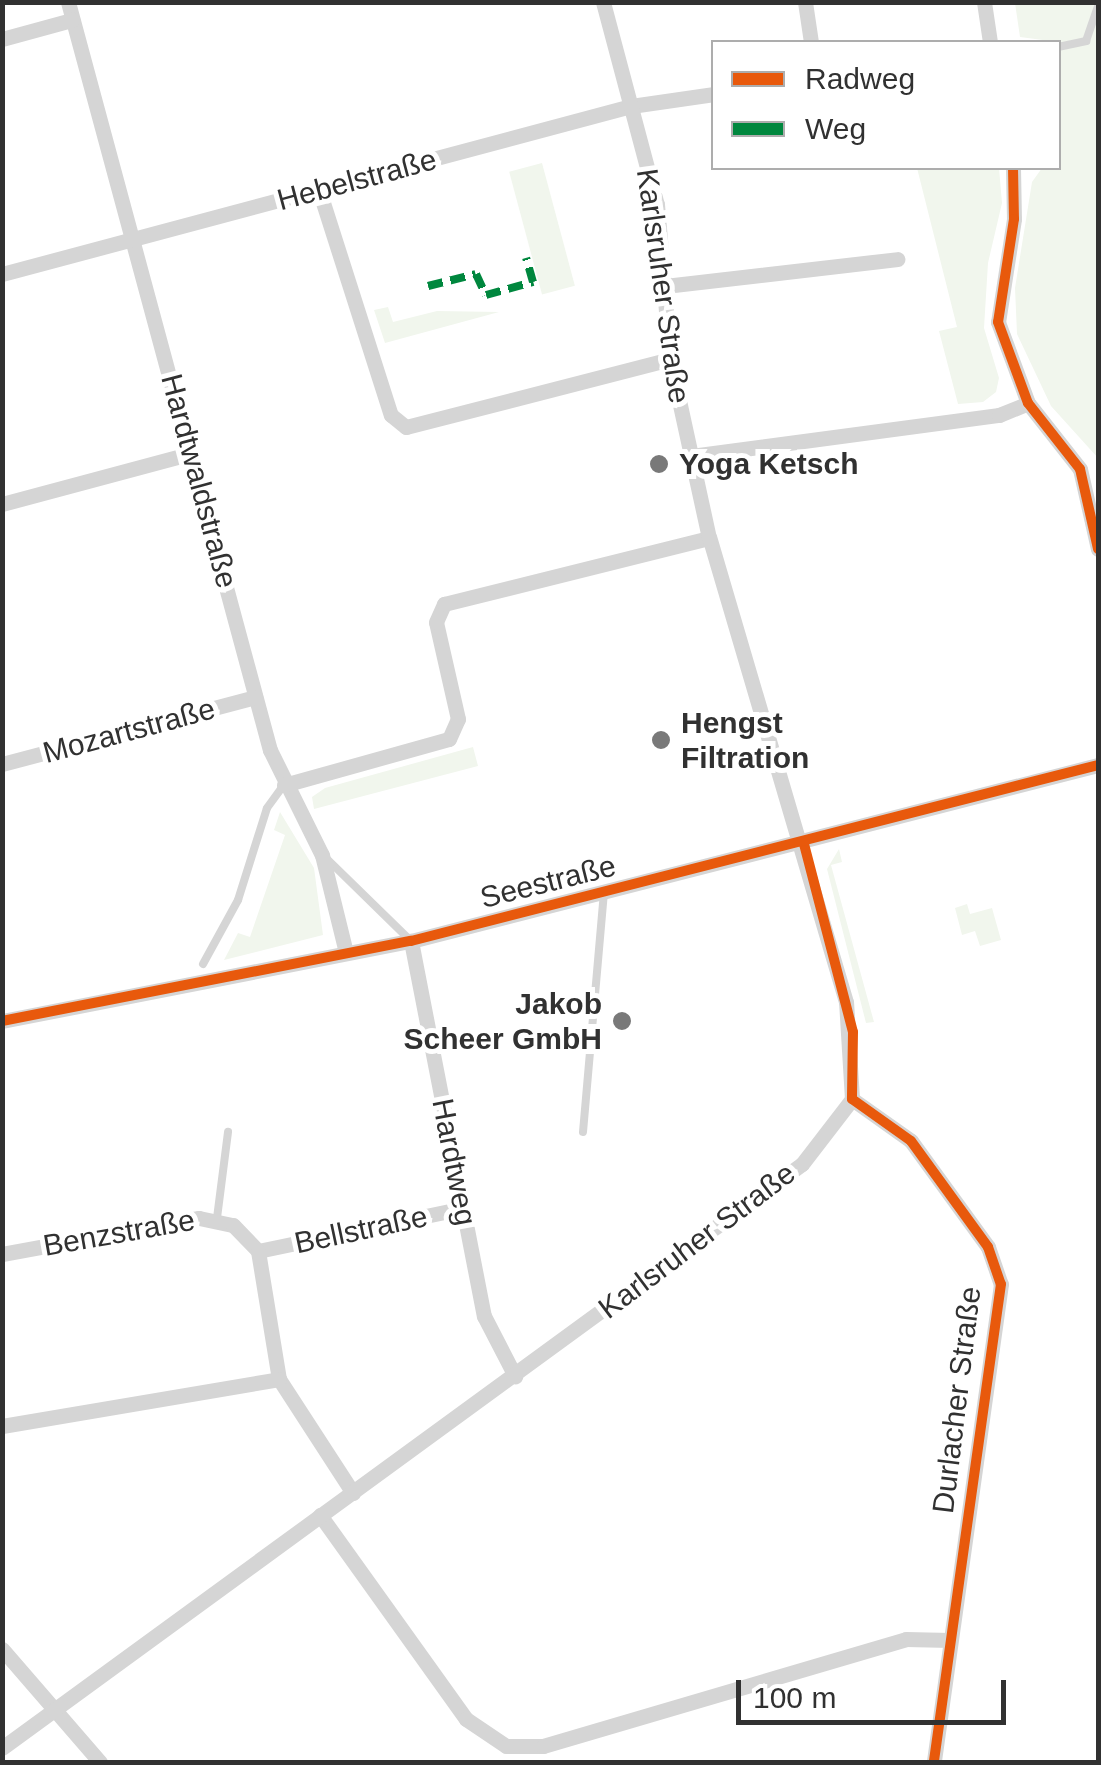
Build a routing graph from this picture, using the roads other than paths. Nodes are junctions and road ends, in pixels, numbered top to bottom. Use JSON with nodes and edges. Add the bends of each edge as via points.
{"nodes":[{"id":1,"x":68,"y":2,"type":"edge"},
{"id":2,"x":604,"y":2,"type":"edge"},
{"id":3,"x":805,"y":2,"type":"edge"},
{"id":4,"x":984,"y":2,"type":"edge"},
{"id":5,"x":1098,"y":6,"type":"edge"},
{"id":6,"x":72,"y":20,"type":"junction"},
{"id":7,"x":2,"y":39,"type":"edge"},
{"id":8,"x":810,"y":40,"type":"edge"},
{"id":9,"x":990,"y":40,"type":"edge"},
{"id":10,"x":1061,"y":46,"type":"edge"},
{"id":11,"x":711,"y":94,"type":"edge"},
{"id":12,"x":631,"y":106,"type":"junction"},
{"id":13,"x":1012,"y":170,"type":"edge"},
{"id":14,"x":319,"y":190,"type":"junction"},
{"id":15,"x":132,"y":239,"type":"junction"},
{"id":16,"x":898,"y":259,"type":"dead end"},
{"id":17,"x":2,"y":274,"type":"edge"},
{"id":18,"x":664,"y":286,"type":"junction"},
{"id":19,"x":670,"y":360,"type":"junction"},
{"id":20,"x":1028,"y":403,"type":"junction"},
{"id":21,"x":192,"y":453,"type":"junction"},
{"id":22,"x":691,"y":456,"type":"junction"},
{"id":23,"x":2,"y":504,"type":"edge"},
{"id":24,"x":709,"y":538,"type":"junction"},
{"id":25,"x":1098,"y":549,"type":"edge"},
{"id":26,"x":255,"y":697,"type":"junction"},
{"id":27,"x":2,"y":764,"type":"edge"},
{"id":28,"x":1098,"y":765,"type":"edge"},
{"id":29,"x":284,"y":786,"type":"junction"},
{"id":30,"x":804,"y":844,"type":"junction"},
{"id":31,"x":322,"y":855,"type":"junction"},
{"id":32,"x":604,"y":894,"type":"junction"},
{"id":33,"x":410,"y":940,"type":"junction"},
{"id":34,"x":346,"y":954,"type":"junction"},
{"id":35,"x":203,"y":964,"type":"dead end"},
{"id":36,"x":2,"y":1021,"type":"edge"},
{"id":37,"x":852,"y":1100,"type":"junction"},
{"id":38,"x":228,"y":1132,"type":"dead end"},
{"id":39,"x":584,"y":1132,"type":"dead end"},
{"id":40,"x":463,"y":1208,"type":"junction"},
{"id":41,"x":217,"y":1218,"type":"junction"},
{"id":42,"x":258,"y":1251,"type":"junction"},
{"id":43,"x":2,"y":1254,"type":"edge"},
{"id":44,"x":515,"y":1376,"type":"junction"},
{"id":45,"x":279,"y":1379,"type":"junction"},
{"id":46,"x":2,"y":1426,"type":"edge"},
{"id":47,"x":353,"y":1492,"type":"junction"},
{"id":48,"x":320,"y":1515,"type":"junction"},
{"id":49,"x":950,"y":1640,"type":"junction"},
{"id":50,"x":2,"y":1649,"type":"edge"},
{"id":51,"x":55,"y":1710,"type":"junction"},
{"id":52,"x":2,"y":1748,"type":"edge"},
{"id":53,"x":100,"y":1762,"type":"edge"},
{"id":54,"x":934,"y":1762,"type":"edge"}],
"edges":[{"from":1,"to":6,"type":"street","name":"Hardtwaldstraße"},
{"from":2,"to":12,"type":"street","name":"Karlsruher Straße"},
{"from":3,"to":8,"type":"street"},
{"from":4,"to":9,"type":"street"},
{"from":5,"to":10,"type":"lane","via":[[1086,41]]},
{"from":6,"to":7,"type":"street"},
{"from":6,"to":15,"type":"street","name":"Hardtwaldstraße"},
{"from":11,"to":12,"type":"street","name":"Hebelstraße"},
{"from":12,"to":14,"type":"street","name":"Hebelstraße"},
{"from":12,"to":18,"type":"street","name":"Karlsruher Straße","via":[[657,205]]},
{"from":13,"to":20,"type":"street","via":[[1014,218],[998,322]]},
{"from":14,"to":15,"type":"street","name":"Hebelstraße"},
{"from":14,"to":19,"type":"street","via":[[391,415],[406,427]]},
{"from":15,"to":17,"type":"street","name":"Hebelstraße"},
{"from":15,"to":21,"type":"street","name":"Hardtwaldstraße"},
{"from":16,"to":18,"type":"street"},
{"from":18,"to":19,"type":"street","name":"Karlsruher Straße"},
{"from":19,"to":22,"type":"street","name":"Karlsruher Straße"},
{"from":20,"to":22,"type":"street","via":[[999,416]]},
{"from":20,"to":25,"type":"street","via":[[1080,469]]},
{"from":21,"to":23,"type":"street"},
{"from":21,"to":26,"type":"street","name":"Hardtwaldstraße"},
{"from":22,"to":24,"type":"street","name":"Karlsruher Straße"},
{"from":24,"to":29,"type":"street","via":[[444,604],[436,622],[458,719],[449,739]]},
{"from":24,"to":30,"type":"street","name":"Karlsruher Straße"},
{"from":26,"to":27,"type":"street","name":"Mozartstraße"},
{"from":26,"to":29,"type":"street","name":"Hardtwaldstraße"},
{"from":28,"to":30,"type":"street","name":"Seestraße"},
{"from":29,"to":31,"type":"street","name":"Hardtwaldstraße"},
{"from":29,"to":35,"type":"lane","via":[[266,808],[238,900]]},
{"from":30,"to":32,"type":"street","name":"Seestraße"},
{"from":30,"to":37,"type":"street","name":"Karlsruher Straße","via":[[852,1032]]},
{"from":31,"to":33,"type":"lane"},
{"from":31,"to":34,"type":"street","name":"Hardtwaldstraße"},
{"from":32,"to":33,"type":"street","name":"Seestraße"},
{"from":32,"to":39,"type":"lane","name":"Seestraße"},
{"from":33,"to":34,"type":"street","name":"Seestraße"},
{"from":33,"to":40,"type":"street","name":"Hardtweg"},
{"from":34,"to":36,"type":"street","name":"Seestraße"},
{"from":37,"to":44,"type":"street","name":"Karlsruher Straße","via":[[802,1164]]},
{"from":37,"to":49,"type":"street","name":"Durlacher Straße","via":[[911,1141],[988,1247],[1001,1284]]},
{"from":38,"to":41,"type":"lane"},
{"from":40,"to":42,"type":"street","name":"Bellstraße"},
{"from":40,"to":44,"type":"street","name":"Hardtweg","via":[[484,1316]]},
{"from":41,"to":42,"type":"street","name":"Benzstraße","via":[[234,1225]]},
{"from":41,"to":43,"type":"street","name":"Benzstraße"},
{"from":42,"to":45,"type":"street"},
{"from":44,"to":47,"type":"street","name":"Karlsruher Straße"},
{"from":45,"to":46,"type":"street"},
{"from":45,"to":47,"type":"street"},
{"from":47,"to":48,"type":"street","name":"Karlsruher Straße"},
{"from":48,"to":49,"type":"street","via":[[466,1718],[506,1746],[542,1746],[906,1639]]},
{"from":48,"to":51,"type":"street","name":"Karlsruher Straße"},
{"from":49,"to":54,"type":"street","name":"Durlacher Straße"},
{"from":50,"to":51,"type":"street"},
{"from":51,"to":52,"type":"street","name":"Karlsruher Straße"},
{"from":51,"to":53,"type":"street"}]}
